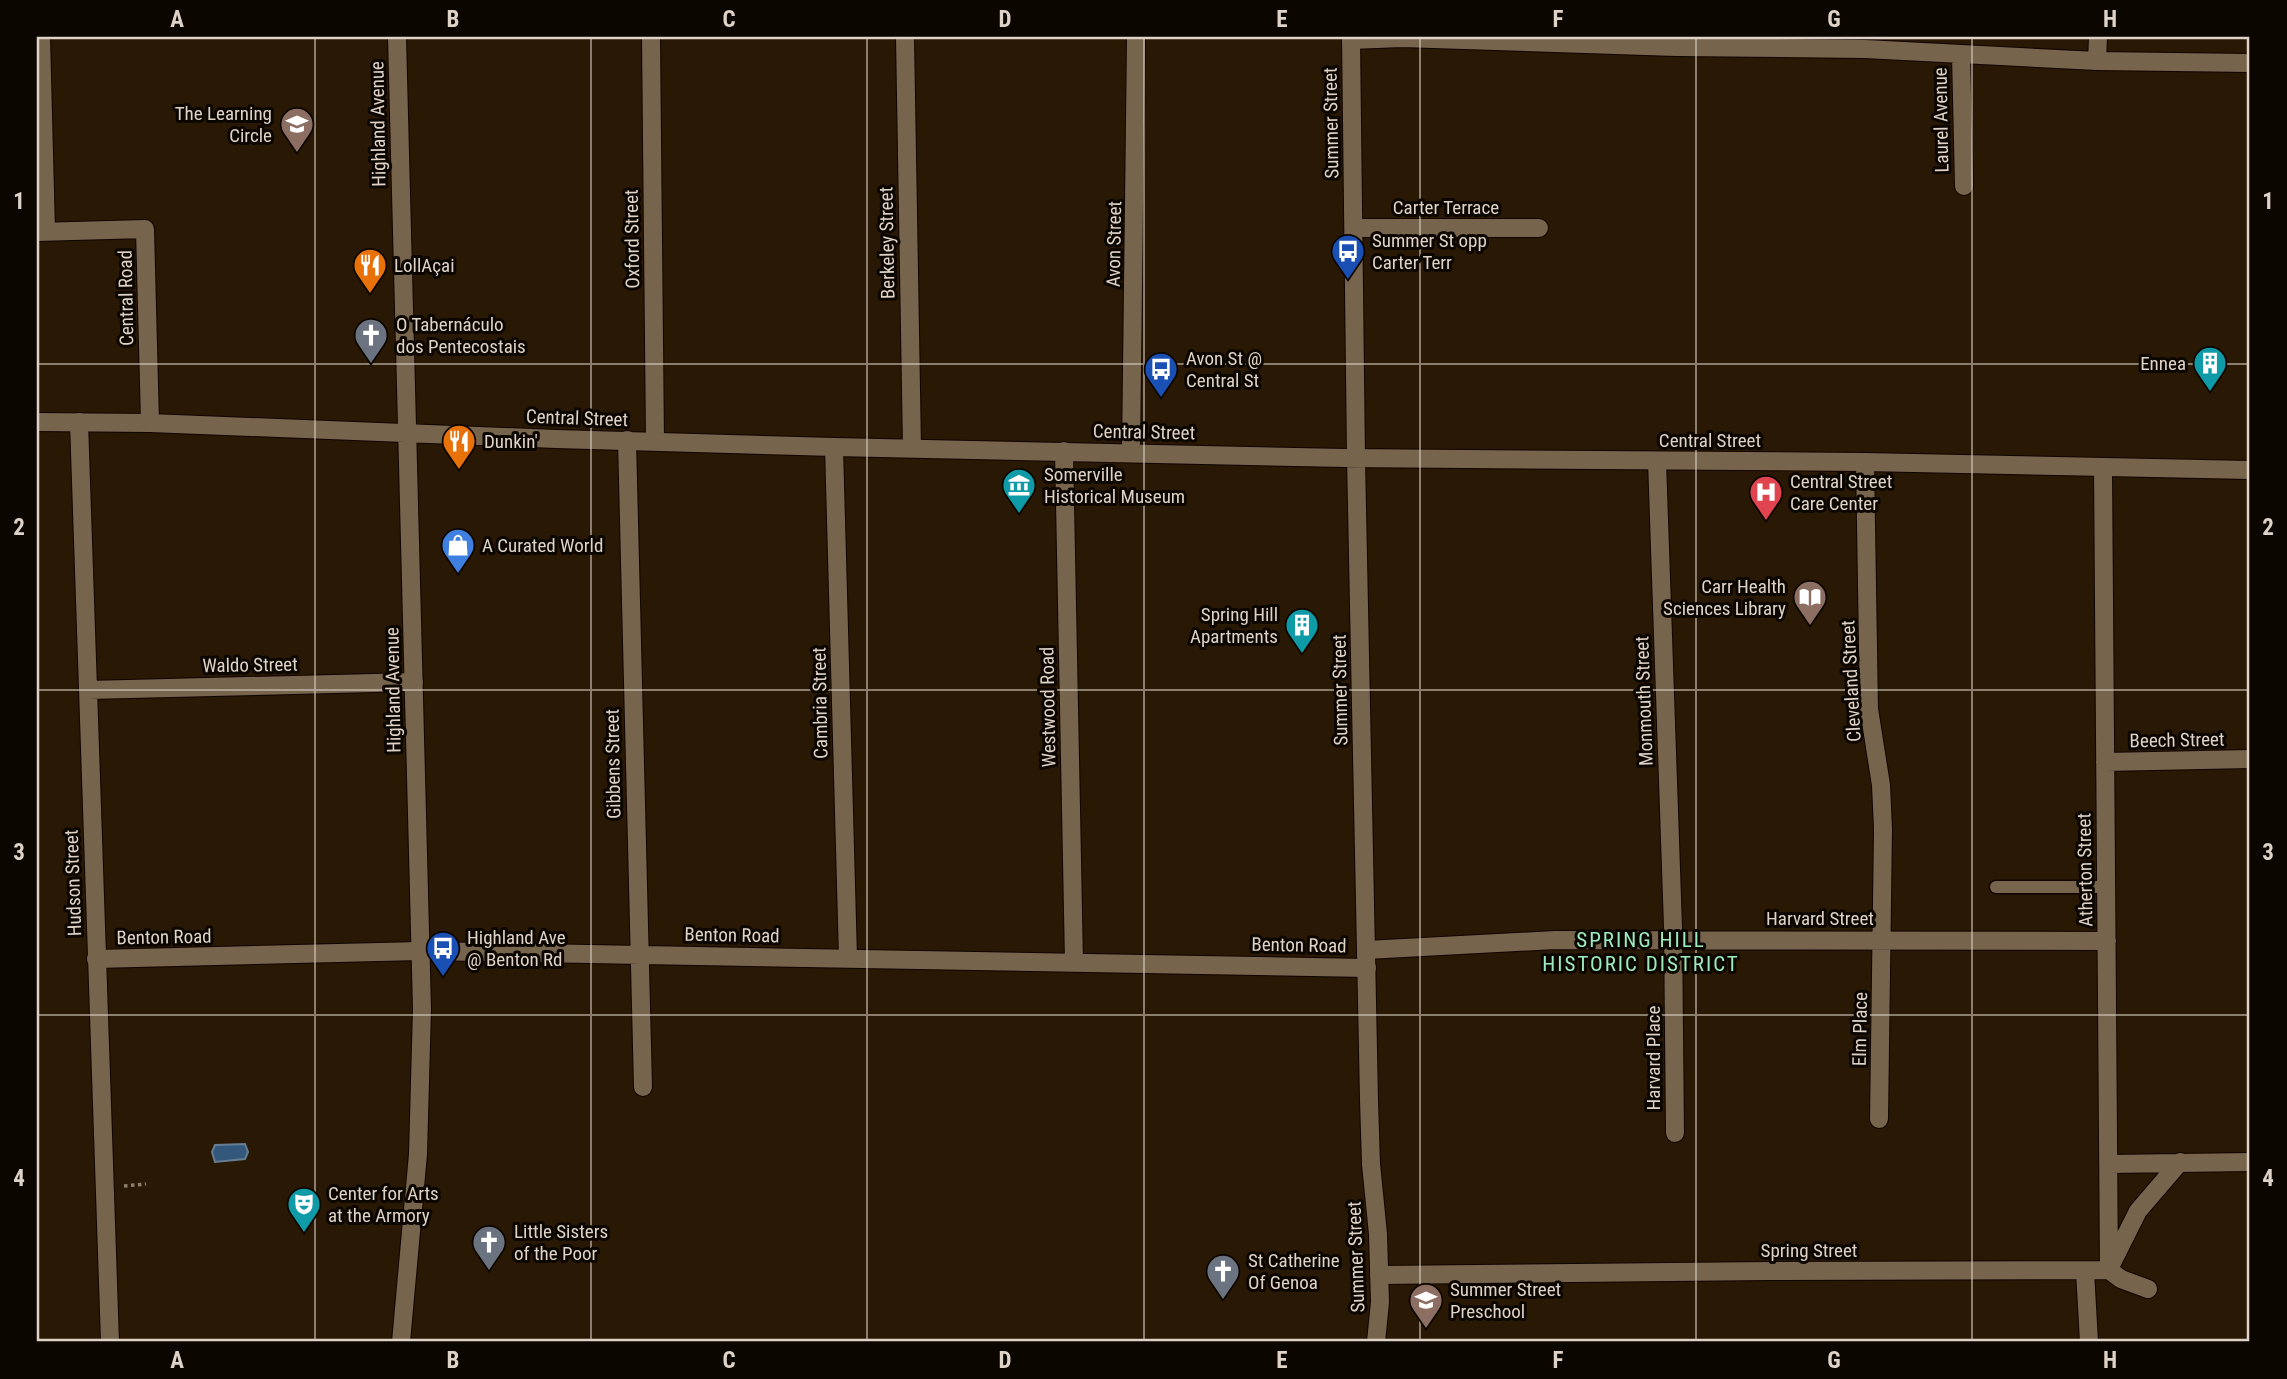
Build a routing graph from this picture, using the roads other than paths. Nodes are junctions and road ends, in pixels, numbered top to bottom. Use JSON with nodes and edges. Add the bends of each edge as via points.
{"nodes":[{"id":1,"x":41,"y":37,"type":"edge"},
{"id":2,"x":397,"y":37,"type":"edge"},
{"id":3,"x":651,"y":37,"type":"edge"},
{"id":4,"x":905,"y":37,"type":"edge"},
{"id":5,"x":1136,"y":37,"type":"edge"},
{"id":6,"x":2098,"y":37,"type":"edge"},
{"id":7,"x":1351,"y":38,"type":"edge"},
{"id":8,"x":1676,"y":42,"type":"edge"},
{"id":9,"x":1865,"y":43,"type":"edge"},
{"id":10,"x":1961,"y":54,"type":"junction"},
{"id":11,"x":2097,"y":61,"type":"junction"},
{"id":12,"x":2250,"y":64,"type":"edge"},
{"id":13,"x":1964,"y":186,"type":"dead end"},
{"id":14,"x":1354,"y":228,"type":"junction"},
{"id":15,"x":1539,"y":228,"type":"dead end"},
{"id":16,"x":42,"y":231,"type":"edge"},
{"id":17,"x":37,"y":422,"type":"edge"},
{"id":18,"x":79,"y":422,"type":"junction"},
{"id":19,"x":150,"y":423,"type":"junction"},
{"id":20,"x":407,"y":433,"type":"junction"},
{"id":21,"x":627,"y":440,"type":"junction"},
{"id":22,"x":655,"y":441,"type":"junction"},
{"id":23,"x":834,"y":447,"type":"junction"},
{"id":24,"x":912,"y":448,"type":"junction"},
{"id":25,"x":1064,"y":451,"type":"junction"},
{"id":26,"x":1131,"y":452,"type":"junction"},
{"id":27,"x":1356,"y":458,"type":"junction"},
{"id":28,"x":1657,"y":461,"type":"junction"},
{"id":29,"x":1866,"y":462,"type":"junction"},
{"id":30,"x":2103,"y":468,"type":"junction"},
{"id":31,"x":2250,"y":470,"type":"edge"},
{"id":32,"x":414,"y":682,"type":"junction"},
{"id":33,"x":88,"y":690,"type":"junction"},
{"id":34,"x":2250,"y":759,"type":"edge"},
{"id":35,"x":2105,"y":762,"type":"junction"},
{"id":36,"x":1996,"y":887,"type":"dead end"},
{"id":37,"x":2106,"y":887,"type":"junction"},
{"id":38,"x":1883,"y":939,"type":"junction"},
{"id":39,"x":1674,"y":940,"type":"junction"},
{"id":40,"x":2107,"y":941,"type":"junction"},
{"id":41,"x":421,"y":951,"type":"junction"},
{"id":42,"x":639,"y":954,"type":"junction"},
{"id":43,"x":848,"y":958,"type":"junction"},
{"id":44,"x":96,"y":959,"type":"junction"},
{"id":45,"x":1366,"y":959,"type":"junction"},
{"id":46,"x":1074,"y":962,"type":"junction"},
{"id":47,"x":643,"y":1087,"type":"dead end"},
{"id":48,"x":1879,"y":1119,"type":"dead end"},
{"id":49,"x":1675,"y":1133,"type":"dead end"},
{"id":50,"x":2250,"y":1162,"type":"edge"},
{"id":51,"x":2180,"y":1163,"type":"junction"},
{"id":52,"x":2109,"y":1164,"type":"junction"},
{"id":53,"x":2109,"y":1270,"type":"junction"},
{"id":54,"x":2085,"y":1271,"type":"junction"},
{"id":55,"x":1379,"y":1275,"type":"junction"},
{"id":56,"x":2148,"y":1289,"type":"dead end"},
{"id":57,"x":110,"y":1342,"type":"edge"},
{"id":58,"x":401,"y":1342,"type":"edge"},
{"id":59,"x":1376,"y":1342,"type":"edge"},
{"id":60,"x":2089,"y":1342,"type":"edge"}],
"edges":[{"from":1,"to":16,"type":"street","name":"Central Road"},
{"from":2,"to":20,"type":"street","name":"Highland Avenue"},
{"from":3,"to":22,"type":"street","name":"Oxford Street"},
{"from":4,"to":24,"type":"street","name":"Berkeley Street"},
{"from":5,"to":26,"type":"street","name":"Avon Street"},
{"from":6,"to":11,"type":"street"},
{"from":7,"to":8,"type":"street"},
{"from":7,"to":14,"type":"street","name":"Summer Street"},
{"from":8,"to":9,"type":"street"},
{"from":9,"to":10,"type":"street"},
{"from":10,"to":11,"type":"street"},
{"from":10,"to":13,"type":"street","name":"Laurel Avenue"},
{"from":11,"to":12,"type":"street"},
{"from":14,"to":15,"type":"street","name":"Carter Terrace"},
{"from":14,"to":27,"type":"street","name":"Summer Street"},
{"from":16,"to":19,"type":"street","name":"Central Road","via":[[145,229]]},
{"from":17,"to":18,"type":"street","name":"Central Street"},
{"from":18,"to":19,"type":"street","name":"Central Street"},
{"from":18,"to":33,"type":"street","name":"Hudson Street"},
{"from":19,"to":20,"type":"street","name":"Central Street"},
{"from":20,"to":21,"type":"street","name":"Central Street"},
{"from":20,"to":32,"type":"street","name":"Highland Avenue"},
{"from":21,"to":22,"type":"street","name":"Central Street"},
{"from":21,"to":42,"type":"street","name":"Gibbens Street"},
{"from":22,"to":23,"type":"street","name":"Central Street"},
{"from":23,"to":24,"type":"street","name":"Central Street"},
{"from":23,"to":43,"type":"street","name":"Cambria Street"},
{"from":24,"to":25,"type":"street","name":"Central Street"},
{"from":25,"to":26,"type":"street","name":"Central Street"},
{"from":25,"to":46,"type":"street","name":"Westwood Road"},
{"from":26,"to":27,"type":"street","name":"Central Street"},
{"from":27,"to":28,"type":"street","name":"Central Street"},
{"from":27,"to":45,"type":"street","name":"Summer Street"},
{"from":28,"to":29,"type":"street","name":"Central Street"},
{"from":28,"to":39,"type":"street","name":"Monmouth Street"},
{"from":29,"to":30,"type":"street","name":"Central Street"},
{"from":29,"to":38,"type":"street","name":"Cleveland Street","via":[[1869,709],[1882,796]]},
{"from":30,"to":31,"type":"street","name":"Central Street"},
{"from":30,"to":35,"type":"street","name":"Atherton Street"},
{"from":32,"to":33,"type":"street","name":"Waldo Street"},
{"from":32,"to":41,"type":"street","name":"Highland Avenue"},
{"from":33,"to":44,"type":"street","name":"Hudson Street"},
{"from":34,"to":35,"type":"street","name":"Beech Street"},
{"from":35,"to":37,"type":"street","name":"Atherton Street"},
{"from":36,"to":37,"type":"lane"},
{"from":37,"to":40,"type":"street","name":"Atherton Street"},
{"from":38,"to":39,"type":"street","name":"Harvard Street"},
{"from":38,"to":40,"type":"street","name":"Harvard Street"},
{"from":38,"to":48,"type":"street","name":"Elm Place"},
{"from":39,"to":45,"type":"street","name":"Harvard Street","via":[[1555,940]]},
{"from":39,"to":49,"type":"street","name":"Harvard Place"},
{"from":40,"to":52,"type":"street","name":"Atherton Street"},
{"from":41,"to":42,"type":"street","name":"Benton Road"},
{"from":41,"to":44,"type":"street","name":"Benton Road"},
{"from":41,"to":58,"type":"street","name":"Highland Avenue","via":[[419,1137]]},
{"from":42,"to":43,"type":"street","name":"Benton Road"},
{"from":42,"to":47,"type":"street","name":"Gibbens Street"},
{"from":43,"to":46,"type":"street","name":"Benton Road"},
{"from":44,"to":57,"type":"street","name":"Hudson Street"},
{"from":45,"to":46,"type":"street","name":"Benton Road"},
{"from":45,"to":55,"type":"street","name":"Summer Street"},
{"from":50,"to":51,"type":"street"},
{"from":51,"to":52,"type":"street"},
{"from":51,"to":53,"type":"street","via":[[2138,1211]]},
{"from":52,"to":53,"type":"street","name":"Atherton Street"},
{"from":53,"to":54,"type":"street","name":"Spring Street"},
{"from":53,"to":56,"type":"street"},
{"from":54,"to":55,"type":"street","name":"Spring Street"},
{"from":54,"to":60,"type":"street"},
{"from":55,"to":59,"type":"street","name":"Summer Street"}]}
